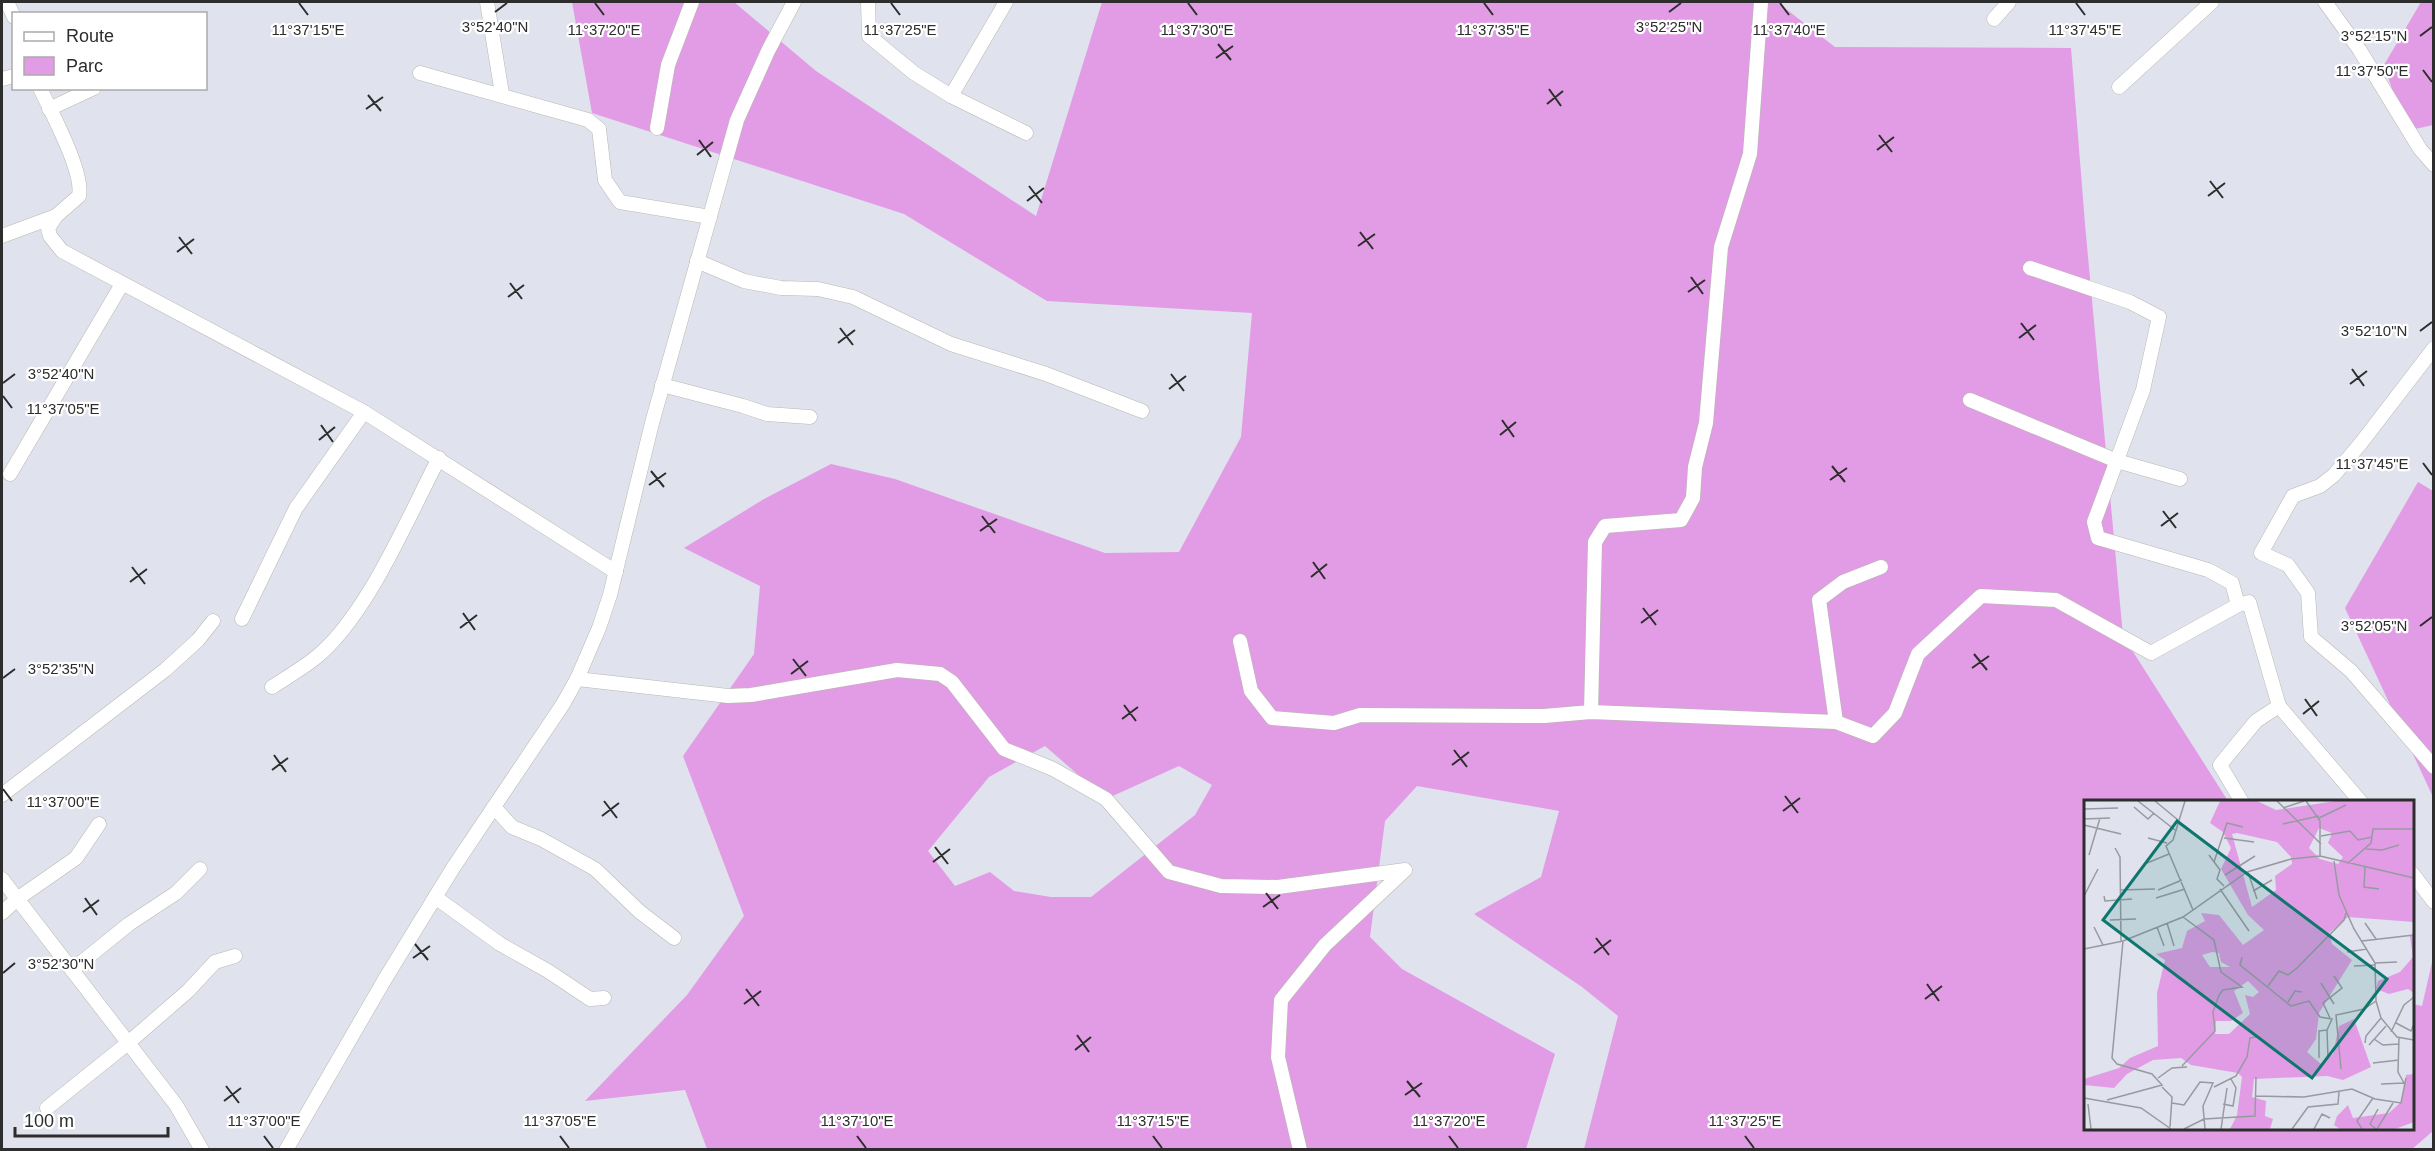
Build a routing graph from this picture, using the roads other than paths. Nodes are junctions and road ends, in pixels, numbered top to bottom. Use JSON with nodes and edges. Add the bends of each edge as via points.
{"nodes":[{"id":1,"x":487,"y":2,"type":"edge"},
{"id":2,"x":692,"y":2,"type":"edge"},
{"id":3,"x":794,"y":2,"type":"edge"},
{"id":4,"x":868,"y":2,"type":"edge"},
{"id":5,"x":1006,"y":2,"type":"edge"},
{"id":6,"x":1761,"y":2,"type":"edge"},
{"id":7,"x":2009,"y":2,"type":"edge"},
{"id":8,"x":2212,"y":2,"type":"edge"},
{"id":9,"x":2325,"y":2,"type":"edge"},
{"id":10,"x":1994,"y":19,"type":"dead end"},
{"id":11,"x":420,"y":73,"type":"dead end"},
{"id":12,"x":2119,"y":87,"type":"dead end"},
{"id":13,"x":41,"y":90,"type":"edge"},
{"id":14,"x":90,"y":90,"type":"edge"},
{"id":15,"x":502,"y":94,"type":"junction"},
{"id":16,"x":951,"y":96,"type":"junction"},
{"id":17,"x":49,"y":109,"type":"junction"},
{"id":18,"x":657,"y":128,"type":"dead end"},
{"id":19,"x":1026,"y":133,"type":"dead end"},
{"id":20,"x":2433,"y":165,"type":"edge"},
{"id":21,"x":56,"y":216,"type":"junction"},
{"id":22,"x":710,"y":217,"type":"junction"},
{"id":23,"x":2,"y":236,"type":"edge"},
{"id":24,"x":697,"y":261,"type":"junction"},
{"id":25,"x":2030,"y":268,"type":"dead end"},
{"id":26,"x":122,"y":284,"type":"junction"},
{"id":27,"x":2433,"y":348,"type":"edge"},
{"id":28,"x":662,"y":385,"type":"junction"},
{"id":29,"x":1970,"y":399,"type":"dead end"},
{"id":30,"x":1142,"y":411,"type":"dead end"},
{"id":31,"x":364,"y":412,"type":"junction"},
{"id":32,"x":810,"y":417,"type":"dead end"},
{"id":33,"x":439,"y":458,"type":"junction"},
{"id":34,"x":2117,"y":460,"type":"junction"},
{"id":35,"x":10,"y":474,"type":"dead end"},
{"id":36,"x":2180,"y":479,"type":"dead end"},
{"id":37,"x":1881,"y":567,"type":"dead end"},
{"id":38,"x":616,"y":572,"type":"junction"},
{"id":39,"x":2238,"y":605,"type":"junction"},
{"id":40,"x":242,"y":619,"type":"dead end"},
{"id":41,"x":213,"y":621,"type":"dead end"},
{"id":42,"x":1240,"y":641,"type":"dead end"},
{"id":43,"x":577,"y":679,"type":"junction"},
{"id":44,"x":272,"y":687,"type":"dead end"},
{"id":45,"x":2280,"y":706,"type":"junction"},
{"id":46,"x":1591,"y":712,"type":"junction"},
{"id":47,"x":1836,"y":722,"type":"junction"},
{"id":48,"x":2433,"y":767,"type":"edge"},
{"id":49,"x":2,"y":795,"type":"edge"},
{"id":50,"x":2241,"y":800,"type":"edge"},
{"id":51,"x":2360,"y":800,"type":"edge"},
{"id":52,"x":494,"y":807,"type":"junction"},
{"id":53,"x":99,"y":824,"type":"dead end"},
{"id":54,"x":200,"y":869,"type":"dead end"},
{"id":55,"x":2414,"y":876,"type":"edge"},
{"id":56,"x":2,"y":879,"type":"edge"},
{"id":57,"x":435,"y":897,"type":"junction"},
{"id":58,"x":17,"y":899,"type":"junction"},
{"id":59,"x":2433,"y":902,"type":"edge"},
{"id":60,"x":2,"y":913,"type":"edge"},
{"id":61,"x":674,"y":938,"type":"dead end"},
{"id":62,"x":235,"y":956,"type":"dead end"},
{"id":63,"x":72,"y":970,"type":"junction"},
{"id":64,"x":604,"y":999,"type":"dead end"},
{"id":65,"x":128,"y":1043,"type":"junction"},
{"id":66,"x":47,"y":1108,"type":"dead end"},
{"id":67,"x":201,"y":1149,"type":"edge"},
{"id":68,"x":286,"y":1149,"type":"edge"},
{"id":69,"x":1299,"y":1149,"type":"edge"}],
"edges":[{"from":1,"to":15,"type":"street"},
{"from":2,"to":18,"type":"street","via":[[668,65]]},
{"from":3,"to":22,"type":"street","via":[[737,120]]},
{"from":4,"to":16,"type":"street","via":[[869,36],[914,73]]},
{"from":5,"to":16,"type":"street"},
{"from":6,"to":46,"type":"street","via":[[1750,154],[1721,247],[1706,423],[1695,467],[1693,498],[1681,520],[1605,526],[1595,542]]},
{"from":7,"to":10,"type":"street"},
{"from":8,"to":12,"type":"street"},
{"from":9,"to":20,"type":"street"},
{"from":11,"to":15,"type":"street"},
{"from":13,"to":17,"type":"street"},
{"from":14,"to":17,"type":"street"},
{"from":15,"to":22,"type":"street","via":[[588,120],[599,129],[605,180],[620,202]]},
{"from":16,"to":19,"type":"street"},
{"from":17,"to":21,"type":"street","via":[[80,187],[79,196]]},
{"from":21,"to":23,"type":"street"},
{"from":21,"to":26,"type":"street","via":[[48,228],[62,251]]},
{"from":22,"to":24,"type":"street"},
{"from":24,"to":28,"type":"street"},
{"from":24,"to":30,"type":"street","via":[[744,281],[853,297],[943,341],[1046,374]]},
{"from":25,"to":34,"type":"street","via":[[2130,302],[2159,317],[2143,390]]},
{"from":26,"to":31,"type":"street"},
{"from":26,"to":35,"type":"street"},
{"from":27,"to":48,"type":"street","via":[[2334,475],[2320,486],[2293,496],[2261,553],[2288,565],[2308,593],[2311,637],[2351,671]]},
{"from":28,"to":32,"type":"street","via":[[766,414]]},
{"from":28,"to":38,"type":"street"},
{"from":29,"to":34,"type":"street"},
{"from":31,"to":33,"type":"street"},
{"from":31,"to":40,"type":"street","via":[[296,508]]},
{"from":33,"to":38,"type":"street"},
{"from":33,"to":44,"type":"street","via":[[348,624],[315,658]]},
{"from":34,"to":36,"type":"street"},
{"from":34,"to":39,"type":"street","via":[[2094,522],[2098,538],[2208,570],[2232,583]]},
{"from":37,"to":47,"type":"street","via":[[1843,582],[1819,600]]},
{"from":38,"to":43,"type":"street","via":[[599,628]]},
{"from":39,"to":45,"type":"street","via":[[2249,602]]},
{"from":39,"to":47,"type":"street","via":[[2151,653],[2056,600],[1981,596],[1918,654],[1895,713],[1874,736]]},
{"from":41,"to":49,"type":"street","via":[[165,670]]},
{"from":42,"to":46,"type":"street","via":[[1251,692],[1272,718],[1334,723],[1360,715],[1544,716]]},
{"from":43,"to":52,"type":"street"},
{"from":43,"to":69,"type":"street","via":[[728,696],[897,670],[940,674],[952,682],[1004,749],[1053,769],[1106,799],[1169,872],[1221,886],[1278,887],[1405,870],[1325,945],[1281,1000],[1278,1057]]},
{"from":45,"to":50,"type":"street","via":[[2256,721],[2220,765]]},
{"from":45,"to":51,"type":"street"},
{"from":46,"to":47,"type":"street"},
{"from":52,"to":57,"type":"street"},
{"from":52,"to":61,"type":"street","via":[[512,827],[595,869]]},
{"from":53,"to":58,"type":"street","via":[[76,858]]},
{"from":54,"to":63,"type":"street","via":[[176,893],[129,924]]},
{"from":55,"to":59,"type":"street"},
{"from":56,"to":58,"type":"street"},
{"from":57,"to":64,"type":"street","via":[[500,944],[590,999]]},
{"from":57,"to":68,"type":"street"},
{"from":58,"to":60,"type":"street"},
{"from":58,"to":63,"type":"street"},
{"from":62,"to":65,"type":"street","via":[[215,962]]},
{"from":63,"to":65,"type":"street"},
{"from":65,"to":66,"type":"street"},
{"from":65,"to":67,"type":"street","via":[[176,1105]]}]}
